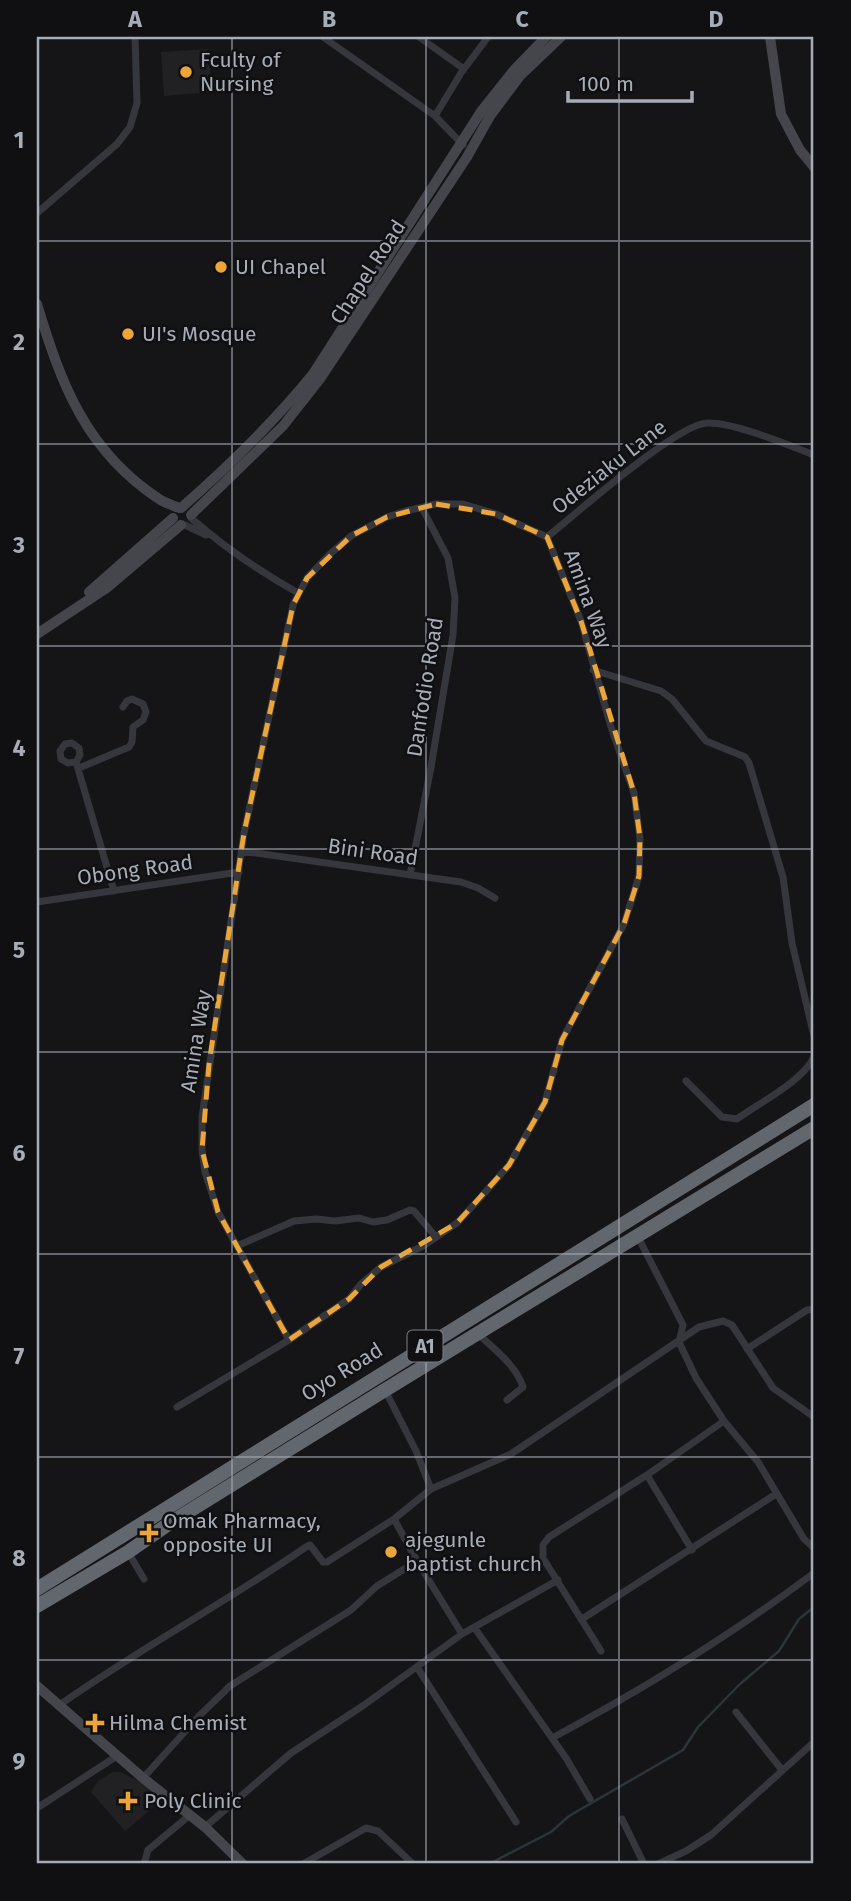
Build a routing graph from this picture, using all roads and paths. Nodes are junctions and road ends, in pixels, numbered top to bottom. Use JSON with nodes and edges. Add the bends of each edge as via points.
{"nodes":[{"id":1,"x":135,"y":37,"type":"edge"},
{"id":2,"x":323,"y":37,"type":"edge"},
{"id":3,"x":419,"y":37,"type":"edge"},
{"id":4,"x":488,"y":37,"type":"edge"},
{"id":5,"x":546,"y":37,"type":"edge"},
{"id":6,"x":561,"y":37,"type":"edge"},
{"id":7,"x":770,"y":37,"type":"edge"},
{"id":8,"x":464,"y":69,"type":"junction"},
{"id":9,"x":435,"y":116,"type":"junction"},
{"id":10,"x":466,"y":146,"type":"junction"},
{"id":11,"x":814,"y":167,"type":"edge"},
{"id":12,"x":37,"y":213,"type":"edge"},
{"id":13,"x":37,"y":304,"type":"edge"},
{"id":14,"x":814,"y":455,"type":"edge"},
{"id":15,"x":422,"y":508,"type":"junction"},
{"id":16,"x":182,"y":517,"type":"junction"},
{"id":17,"x":547,"y":537,"type":"junction"},
{"id":18,"x":298,"y":593,"type":"junction"},
{"id":19,"x":37,"y":626,"type":"edge"},
{"id":20,"x":37,"y":634,"type":"edge"},
{"id":21,"x":593,"y":670,"type":"junction"},
{"id":22,"x":122,"y":707,"type":"dead end"},
{"id":23,"x":242,"y":851,"type":"junction"},
{"id":24,"x":239,"y":872,"type":"junction"},
{"id":25,"x":410,"y":875,"type":"junction"},
{"id":26,"x":114,"y":891,"type":"junction"},
{"id":27,"x":495,"y":898,"type":"dead end"},
{"id":28,"x":37,"y":902,"type":"edge"},
{"id":29,"x":814,"y":1036,"type":"edge"},
{"id":30,"x":814,"y":1057,"type":"edge"},
{"id":31,"x":687,"y":1081,"type":"dead end"},
{"id":32,"x":814,"y":1105,"type":"edge"},
{"id":33,"x":814,"y":1128,"type":"edge"},
{"id":34,"x":637,"y":1235,"type":"junction"},
{"id":35,"x":436,"y":1237,"type":"junction"},
{"id":36,"x":237,"y":1246,"type":"junction"},
{"id":37,"x":814,"y":1309,"type":"edge"},
{"id":38,"x":477,"y":1333,"type":"junction"},
{"id":39,"x":289,"y":1340,"type":"junction"},
{"id":40,"x":679,"y":1342,"type":"junction"},
{"id":41,"x":747,"y":1349,"type":"junction"},
{"id":42,"x":384,"y":1390,"type":"junction"},
{"id":43,"x":507,"y":1400,"type":"dead end"},
{"id":44,"x":177,"y":1407,"type":"dead end"},
{"id":45,"x":814,"y":1417,"type":"edge"},
{"id":46,"x":724,"y":1421,"type":"junction"},
{"id":47,"x":278,"y":1437,"type":"junction"},
{"id":48,"x":286,"y":1451,"type":"junction"},
{"id":49,"x":647,"y":1475,"type":"junction"},
{"id":50,"x":432,"y":1489,"type":"junction"},
{"id":51,"x":776,"y":1494,"type":"junction"},
{"id":52,"x":394,"y":1519,"type":"junction"},
{"id":53,"x":814,"y":1535,"type":"edge"},
{"id":54,"x":807,"y":1542,"type":"junction"},
{"id":55,"x":814,"y":1548,"type":"edge"},
{"id":56,"x":692,"y":1550,"type":"junction"},
{"id":57,"x":128,"y":1552,"type":"junction"},
{"id":58,"x":417,"y":1561,"type":"junction"},
{"id":59,"x":814,"y":1573,"type":"edge"},
{"id":60,"x":144,"y":1579,"type":"dead end"},
{"id":61,"x":558,"y":1580,"type":"junction"},
{"id":62,"x":37,"y":1589,"type":"edge"},
{"id":63,"x":37,"y":1606,"type":"edge"},
{"id":64,"x":582,"y":1619,"type":"junction"},
{"id":65,"x":474,"y":1627,"type":"junction"},
{"id":66,"x":462,"y":1634,"type":"junction"},
{"id":67,"x":601,"y":1651,"type":"dead end"},
{"id":68,"x":416,"y":1667,"type":"junction"},
{"id":69,"x":37,"y":1686,"type":"edge"},
{"id":70,"x":58,"y":1706,"type":"junction"},
{"id":71,"x":736,"y":1712,"type":"dead end"},
{"id":72,"x":552,"y":1738,"type":"junction"},
{"id":73,"x":814,"y":1742,"type":"edge"},
{"id":74,"x":117,"y":1756,"type":"junction"},
{"id":75,"x":782,"y":1770,"type":"junction"},
{"id":76,"x":143,"y":1778,"type":"junction"},
{"id":77,"x":590,"y":1799,"type":"dead end"},
{"id":78,"x":37,"y":1808,"type":"edge"},
{"id":79,"x":190,"y":1815,"type":"junction"},
{"id":80,"x":622,"y":1819,"type":"dead end"},
{"id":81,"x":516,"y":1822,"type":"dead end"},
{"id":82,"x":205,"y":1827,"type":"junction"},
{"id":83,"x":144,"y":1864,"type":"edge"},
{"id":84,"x":243,"y":1864,"type":"edge"},
{"id":85,"x":303,"y":1864,"type":"edge"},
{"id":86,"x":413,"y":1864,"type":"edge"},
{"id":87,"x":645,"y":1864,"type":"edge"},
{"id":88,"x":657,"y":1864,"type":"edge"}],
"edges":[{"from":1,"to":12,"type":"street","via":[[137,103],[130,127],[117,144]]},
{"from":2,"to":9,"type":"street"},
{"from":3,"to":8,"type":"street"},
{"from":4,"to":8,"type":"street"},
{"from":5,"to":10,"type":"street","name":"Chapel Road","via":[[482,110]]},
{"from":6,"to":10,"type":"street","name":"Chapel Road","via":[[520,76]]},
{"from":7,"to":11,"type":"street","via":[[781,114]]},
{"from":8,"to":9,"type":"street"},
{"from":9,"to":10,"type":"street"},
{"from":10,"to":16,"type":"street","name":"Chapel Road","via":[[467,157],[320,379],[283,426]]},
{"from":13,"to":16,"type":"street","via":[[78,413],[100,446]]},
{"from":14,"to":17,"type":"street","name":"Odeziaku Lane","via":[[718,423],[696,424],[669,440]]},
{"from":15,"to":17,"type":"street","name":"Amina Way","via":[[463,504]]},
{"from":15,"to":18,"type":"street","name":"Amina Way","via":[[387,517],[351,536],[307,578]]},
{"from":15,"to":25,"type":"street","name":"Danfodio Road","via":[[448,558],[455,597],[453,635]]},
{"from":16,"to":18,"type":"street"},
{"from":16,"to":19,"type":"street","name":"Chapel Road","via":[[99,585]]},
{"from":16,"to":20,"type":"street","name":"Chapel Road","via":[[108,587]]},
{"from":17,"to":21,"type":"street","name":"Amina Way","via":[[581,621]]},
{"from":18,"to":23,"type":"street","name":"Amina Way"},
{"from":21,"to":29,"type":"street","via":[[661,691],[706,741],[745,757],[783,877],[792,943]]},
{"from":21,"to":35,"type":"street","name":"Amina Way","via":[[634,793],[639,876],[624,924],[562,1040],[545,1102],[509,1165],[457,1223]]},
{"from":22,"to":26,"type":"street","via":[[132,699],[143,704],[146,712],[132,727],[129,747],[77,765]]},
{"from":23,"to":24,"type":"street","name":"Amina Way"},
{"from":23,"to":25,"type":"street","name":"Bini Road"},
{"from":24,"to":26,"type":"street","name":"Obong Road"},
{"from":24,"to":36,"type":"street","name":"Amina Way","via":[[202,1117],[209,1187]]},
{"from":25,"to":27,"type":"street","name":"Bini Road","via":[[461,882]]},
{"from":26,"to":28,"type":"street","name":"Obong Road"},
{"from":30,"to":31,"type":"street","via":[[800,1075],[737,1119],[722,1117]]},
{"from":32,"to":47,"type":"highway","name":"Oyo Road","number":"A1"},
{"from":33,"to":34,"type":"highway","name":"Oyo Road","number":"A1"},
{"from":34,"to":38,"type":"highway","name":"Oyo Road","number":"A1"},
{"from":34,"to":40,"type":"street","via":[[683,1325]]},
{"from":35,"to":36,"type":"street","via":[[410,1210],[373,1222],[359,1218],[294,1221]]},
{"from":35,"to":39,"type":"street","name":"Amina Way","via":[[381,1266],[349,1299]]},
{"from":36,"to":39,"type":"street","name":"Amina Way"},
{"from":37,"to":41,"type":"street"},
{"from":38,"to":42,"type":"highway","name":"Oyo Road","number":"A1"},
{"from":38,"to":43,"type":"street","via":[[521,1381],[523,1387]]},
{"from":39,"to":44,"type":"street","name":"Amina Way"},
{"from":40,"to":41,"type":"street","via":[[699,1327],[723,1321],[732,1325]]},
{"from":40,"to":46,"type":"street"},
{"from":40,"to":50,"type":"street","via":[[511,1454]]},
{"from":41,"to":45,"type":"street","via":[[773,1388]]},
{"from":42,"to":48,"type":"highway","name":"Oyo Road","number":"A1"},
{"from":42,"to":50,"type":"street"},
{"from":46,"to":49,"type":"street"},
{"from":46,"to":51,"type":"street","via":[[758,1462]]},
{"from":47,"to":48,"type":"highway"},
{"from":47,"to":62,"type":"highway","name":"Oyo Road","number":"A1"},
{"from":48,"to":57,"type":"highway","name":"Oyo Road","number":"A1"},
{"from":49,"to":56,"type":"street"},
{"from":49,"to":61,"type":"street","via":[[549,1537],[543,1545],[543,1558]]},
{"from":50,"to":52,"type":"street"},
{"from":51,"to":54,"type":"street"},
{"from":51,"to":56,"type":"street"},
{"from":52,"to":58,"type":"street"},
{"from":52,"to":70,"type":"street","via":[[327,1562],[310,1545],[306,1547]]},
{"from":53,"to":54,"type":"street"},
{"from":54,"to":55,"type":"street"},
{"from":56,"to":64,"type":"street"},
{"from":57,"to":60,"type":"street"},
{"from":57,"to":63,"type":"highway","name":"Oyo Road","number":"A1"},
{"from":58,"to":66,"type":"street"},
{"from":58,"to":76,"type":"street","via":[[377,1586],[351,1610],[230,1686]]},
{"from":59,"to":72,"type":"street","via":[[654,1681]]},
{"from":61,"to":64,"type":"street"},
{"from":61,"to":65,"type":"street"},
{"from":64,"to":67,"type":"street"},
{"from":65,"to":66,"type":"street"},
{"from":65,"to":72,"type":"street"},
{"from":66,"to":68,"type":"street"},
{"from":68,"to":81,"type":"street"},
{"from":68,"to":82,"type":"street","via":[[292,1753]]},
{"from":69,"to":70,"type":"street"},
{"from":70,"to":74,"type":"street"},
{"from":71,"to":75,"type":"street"},
{"from":72,"to":77,"type":"street"},
{"from":73,"to":75,"type":"street"},
{"from":74,"to":76,"type":"street"},
{"from":74,"to":78,"type":"street"},
{"from":75,"to":88,"type":"street","via":[[711,1835]]},
{"from":76,"to":79,"type":"street"},
{"from":79,"to":82,"type":"street"},
{"from":79,"to":83,"type":"street","via":[[148,1850]]},
{"from":80,"to":87,"type":"street"},
{"from":82,"to":84,"type":"street"},
{"from":85,"to":86,"type":"street","via":[[366,1828],[378,1831]]}]}
